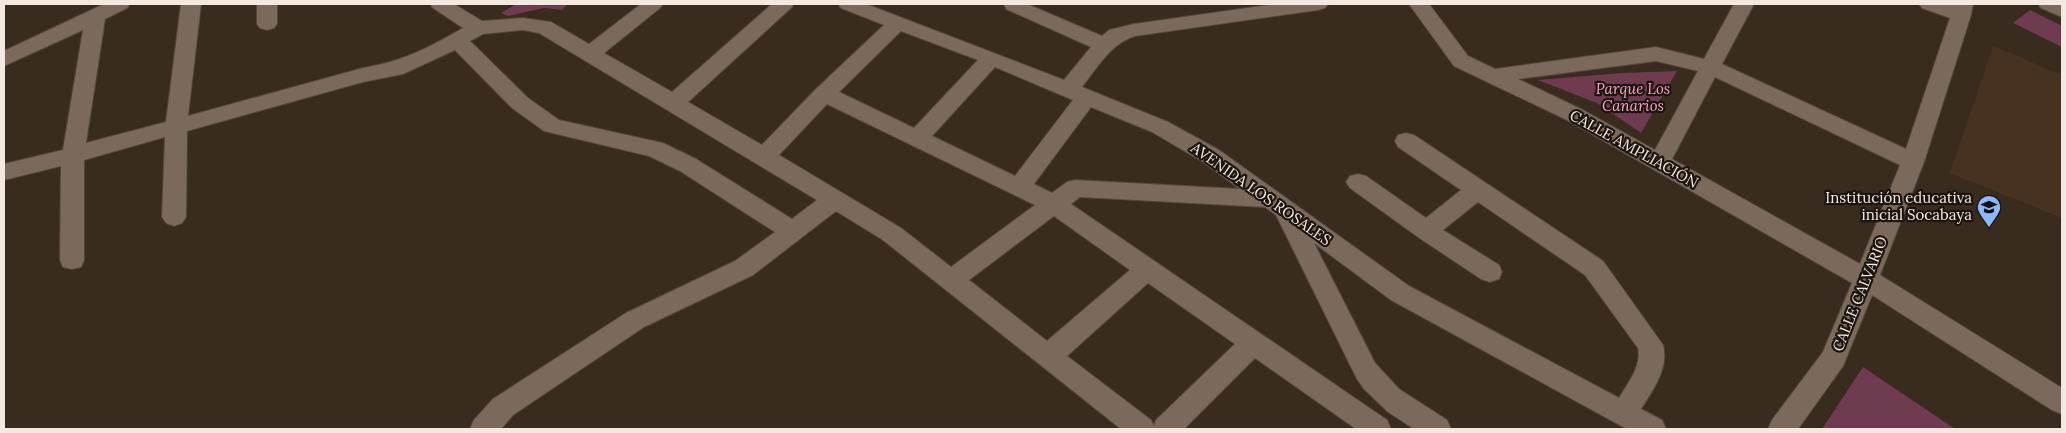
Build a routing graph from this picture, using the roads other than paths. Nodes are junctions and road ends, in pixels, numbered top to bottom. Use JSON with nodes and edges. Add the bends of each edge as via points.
{"nodes":[{"id":1,"x":120,"y":4,"type":"edge"},
{"id":2,"x":191,"y":4,"type":"edge"},
{"id":3,"x":267,"y":4,"type":"edge"},
{"id":4,"x":441,"y":4,"type":"edge"},
{"id":5,"x":654,"y":4,"type":"edge"},
{"id":6,"x":784,"y":4,"type":"edge"},
{"id":7,"x":849,"y":4,"type":"edge"},
{"id":8,"x":1014,"y":4,"type":"edge"},
{"id":9,"x":1318,"y":4,"type":"edge"},
{"id":10,"x":1419,"y":4,"type":"edge"},
{"id":11,"x":1744,"y":4,"type":"edge"},
{"id":12,"x":1929,"y":4,"type":"edge"},
{"id":13,"x":2048,"y":4,"type":"edge"},
{"id":14,"x":1962,"y":9,"type":"edge"},
{"id":15,"x":2062,"y":11,"type":"edge"},
{"id":16,"x":95,"y":16,"type":"junction"},
{"id":17,"x":898,"y":23,"type":"junction"},
{"id":18,"x":267,"y":24,"type":"dead end"},
{"id":19,"x":478,"y":28,"type":"junction"},
{"id":20,"x":457,"y":40,"type":"junction"},
{"id":21,"x":1104,"y":45,"type":"junction"},
{"id":22,"x":590,"y":54,"type":"junction"},
{"id":23,"x":992,"y":58,"type":"junction"},
{"id":24,"x":4,"y":59,"type":"edge"},
{"id":25,"x":1711,"y":67,"type":"junction"},
{"id":26,"x":1492,"y":76,"type":"junction"},
{"id":27,"x":1077,"y":93,"type":"junction"},
{"id":28,"x":824,"y":94,"type":"junction"},
{"id":29,"x":674,"y":102,"type":"junction"},
{"id":30,"x":176,"y":127,"type":"junction"},
{"id":31,"x":917,"y":138,"type":"junction"},
{"id":32,"x":1406,"y":141,"type":"dead end"},
{"id":33,"x":73,"y":155,"type":"junction"},
{"id":34,"x":764,"y":157,"type":"junction"},
{"id":35,"x":1913,"y":162,"type":"junction"},
{"id":36,"x":1659,"y":163,"type":"junction"},
{"id":37,"x":4,"y":172,"type":"edge"},
{"id":38,"x":1358,"y":182,"type":"dead end"},
{"id":39,"x":1020,"y":186,"type":"junction"},
{"id":40,"x":1477,"y":190,"type":"junction"},
{"id":41,"x":834,"y":200,"type":"junction"},
{"id":42,"x":1278,"y":203,"type":"junction"},
{"id":43,"x":1054,"y":204,"type":"junction"},
{"id":44,"x":174,"y":218,"type":"dead end"},
{"id":45,"x":792,"y":231,"type":"junction"},
{"id":46,"x":1426,"y":231,"type":"junction"},
{"id":47,"x":72,"y":260,"type":"dead end"},
{"id":48,"x":1146,"y":269,"type":"junction"},
{"id":49,"x":1490,"y":272,"type":"dead end"},
{"id":50,"x":1866,"y":279,"type":"junction"},
{"id":51,"x":950,"y":280,"type":"junction"},
{"id":52,"x":1254,"y":343,"type":"junction"},
{"id":53,"x":1047,"y":357,"type":"junction"},
{"id":54,"x":2062,"y":402,"type":"edge"},
{"id":55,"x":1624,"y":414,"type":"junction"},
{"id":56,"x":484,"y":429,"type":"edge"},
{"id":57,"x":1141,"y":429,"type":"edge"},
{"id":58,"x":1166,"y":429,"type":"edge"},
{"id":59,"x":1377,"y":429,"type":"edge"},
{"id":60,"x":1436,"y":429,"type":"edge"},
{"id":61,"x":1652,"y":429,"type":"edge"},
{"id":62,"x":1782,"y":429,"type":"edge"}],
"edges":[{"from":1,"to":16,"type":"street"},
{"from":2,"to":30,"type":"street"},
{"from":3,"to":18,"type":"street"},
{"from":4,"to":19,"type":"street"},
{"from":5,"to":22,"type":"street"},
{"from":6,"to":29,"type":"street"},
{"from":7,"to":17,"type":"street","name":"AVENIDA LOS ROSALES"},
{"from":8,"to":21,"type":"street"},
{"from":9,"to":21,"type":"street","via":[[1134,30],[1116,35]]},
{"from":10,"to":26,"type":"street","name":"CALLE AMPLIACIÓN","via":[[1461,61]]},
{"from":11,"to":25,"type":"street"},
{"from":12,"to":14,"type":"street"},
{"from":13,"to":15,"type":"street"},
{"from":14,"to":35,"type":"street","name":"CALLE CALVARIO"},
{"from":16,"to":24,"type":"street"},
{"from":16,"to":33,"type":"street"},
{"from":17,"to":23,"type":"street","name":"AVENIDA LOS ROSALES"},
{"from":17,"to":28,"type":"street"},
{"from":19,"to":20,"type":"street"},
{"from":19,"to":22,"type":"street","via":[[523,24],[544,27]]},
{"from":20,"to":30,"type":"street","via":[[396,69],[363,75]]},
{"from":20,"to":45,"type":"street","via":[[520,103],[552,126],[655,149],[688,165]]},
{"from":21,"to":27,"type":"street"},
{"from":22,"to":29,"type":"street"},
{"from":23,"to":27,"type":"street","name":"AVENIDA LOS ROSALES"},
{"from":23,"to":31,"type":"street"},
{"from":25,"to":26,"type":"street","via":[[1656,54]]},
{"from":25,"to":35,"type":"street"},
{"from":25,"to":36,"type":"street"},
{"from":26,"to":36,"type":"street","name":"CALLE AMPLIACIÓN","via":[[1575,115]]},
{"from":27,"to":39,"type":"street"},
{"from":27,"to":42,"type":"street","name":"AVENIDA LOS ROSALES","via":[[1160,127],[1210,156]]},
{"from":28,"to":31,"type":"street"},
{"from":28,"to":34,"type":"street"},
{"from":29,"to":34,"type":"street"},
{"from":30,"to":33,"type":"street"},
{"from":30,"to":44,"type":"street"},
{"from":31,"to":39,"type":"street"},
{"from":32,"to":40,"type":"street"},
{"from":33,"to":37,"type":"street"},
{"from":33,"to":47,"type":"street"},
{"from":34,"to":41,"type":"street"},
{"from":35,"to":50,"type":"street","name":"CALLE CALVARIO"},
{"from":36,"to":50,"type":"street","name":"CALLE AMPLIACIÓN"},
{"from":38,"to":46,"type":"street"},
{"from":39,"to":43,"type":"street"},
{"from":40,"to":46,"type":"street"},
{"from":40,"to":55,"type":"street","via":[[1594,268],[1650,345],[1654,353],[1652,365]]},
{"from":41,"to":45,"type":"street"},
{"from":41,"to":51,"type":"street","via":[[892,234]]},
{"from":42,"to":43,"type":"street","via":[[1075,188]]},
{"from":42,"to":55,"type":"street","name":"AVENIDA LOS ROSALES","via":[[1400,293]]},
{"from":42,"to":60,"type":"street","via":[[1376,386],[1390,400]]},
{"from":43,"to":48,"type":"street"},
{"from":43,"to":51,"type":"street"},
{"from":45,"to":56,"type":"street","via":[[744,268],[627,325],[503,407]]},
{"from":46,"to":49,"type":"street"},
{"from":48,"to":52,"type":"street"},
{"from":48,"to":53,"type":"street"},
{"from":50,"to":54,"type":"street","name":"CALLE AMPLIACIÓN"},
{"from":50,"to":62,"type":"street","name":"CALLE CALVARIO","via":[[1834,358]]},
{"from":51,"to":53,"type":"street"},
{"from":52,"to":58,"type":"street"},
{"from":52,"to":59,"type":"street"},
{"from":53,"to":57,"type":"street"},
{"from":55,"to":61,"type":"street","name":"AVENIDA LOS ROSALES"}]}
